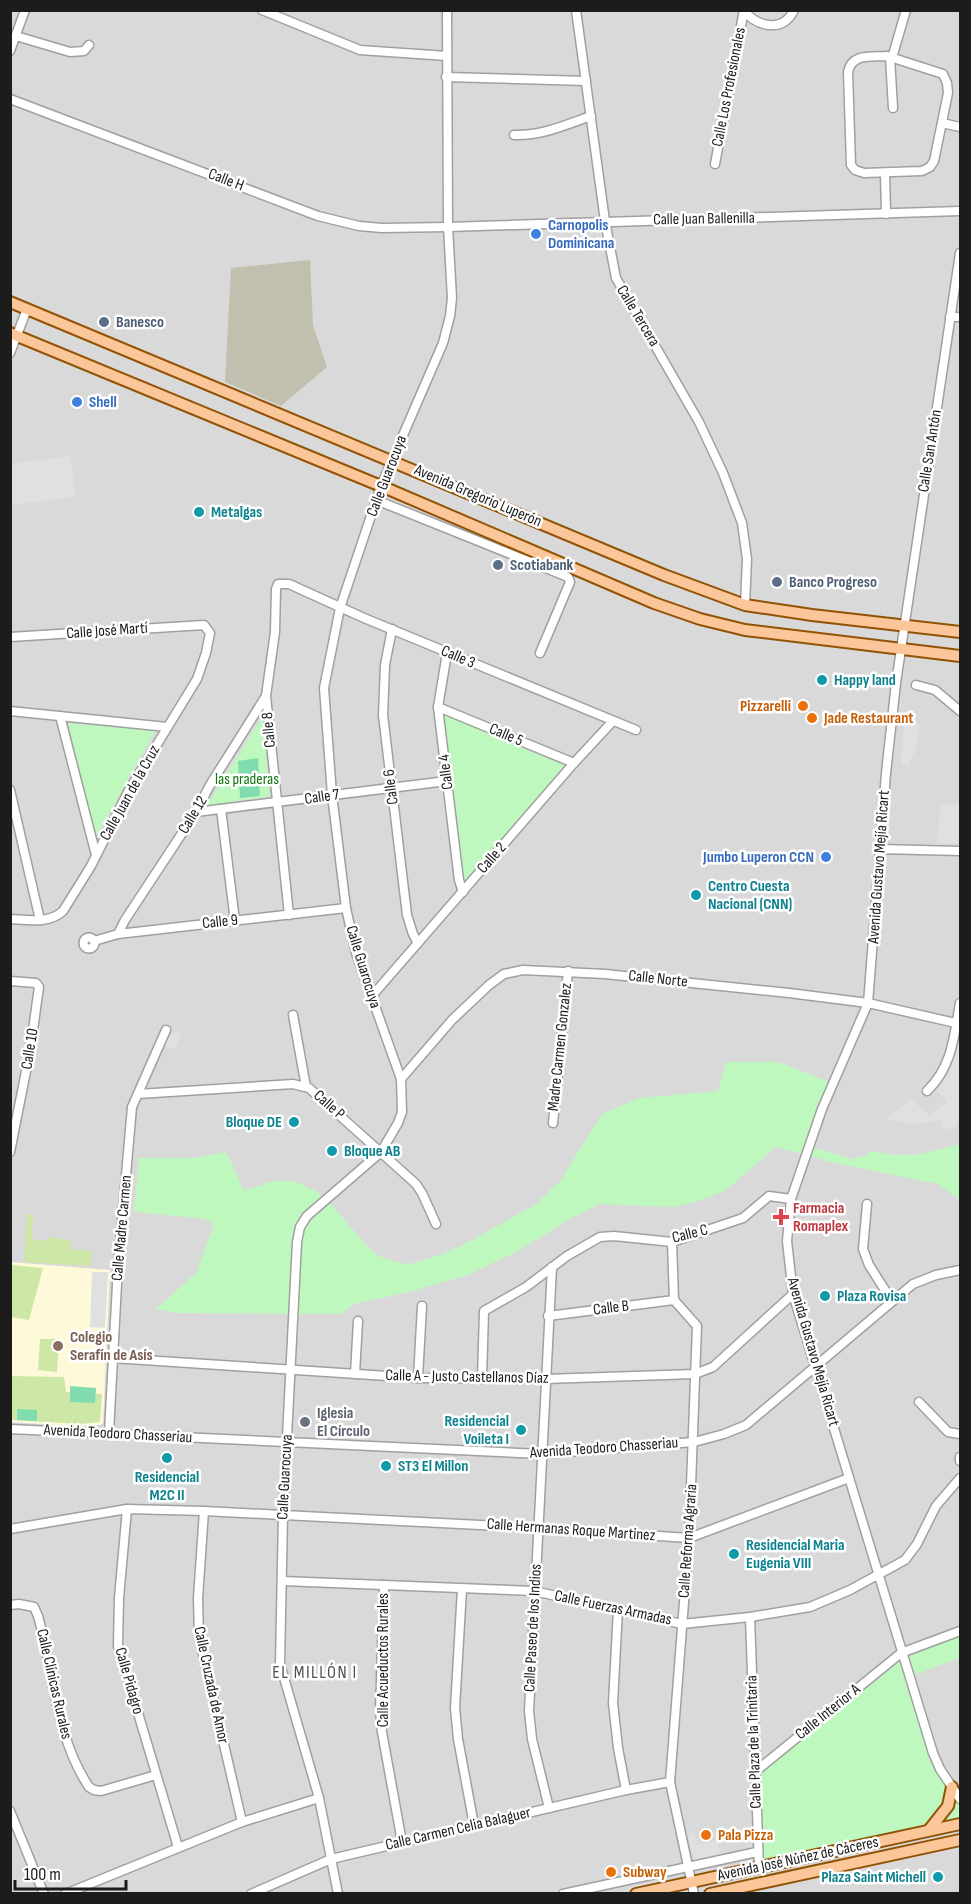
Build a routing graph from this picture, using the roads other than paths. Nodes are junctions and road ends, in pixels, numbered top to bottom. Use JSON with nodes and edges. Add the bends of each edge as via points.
{"nodes":[{"id":1,"x":26,"y":10,"type":"edge"},
{"id":2,"x":262,"y":10,"type":"edge"},
{"id":3,"x":447,"y":10,"type":"edge"},
{"id":4,"x":576,"y":10,"type":"edge"},
{"id":5,"x":794,"y":10,"type":"edge"},
{"id":6,"x":901,"y":10,"type":"edge"},
{"id":7,"x":906,"y":10,"type":"edge"},
{"id":8,"x":744,"y":11,"type":"edge"},
{"id":9,"x":16,"y":36,"type":"junction"},
{"id":10,"x":89,"y":45,"type":"dead end"},
{"id":11,"x":10,"y":51,"type":"edge"},
{"id":12,"x":447,"y":56,"type":"junction"},
{"id":13,"x":890,"y":57,"type":"junction"},
{"id":14,"x":447,"y":77,"type":"junction"},
{"id":15,"x":586,"y":81,"type":"junction"},
{"id":16,"x":10,"y":99,"type":"edge"},
{"id":17,"x":893,"y":108,"type":"dead end"},
{"id":18,"x":591,"y":116,"type":"junction"},
{"id":19,"x":942,"y":123,"type":"junction"},
{"id":20,"x":960,"y":127,"type":"edge"},
{"id":21,"x":514,"y":135,"type":"dead end"},
{"id":22,"x":715,"y":164,"type":"dead end"},
{"id":23,"x":885,"y":173,"type":"junction"},
{"id":24,"x":960,"y":211,"type":"edge"},
{"id":25,"x":886,"y":214,"type":"junction"},
{"id":26,"x":605,"y":221,"type":"junction"},
{"id":27,"x":448,"y":226,"type":"junction"},
{"id":28,"x":960,"y":254,"type":"edge"},
{"id":29,"x":10,"y":302,"type":"edge"},
{"id":30,"x":27,"y":309,"type":"junction"},
{"id":31,"x":950,"y":317,"type":"junction"},
{"id":32,"x":960,"y":317,"type":"edge"},
{"id":33,"x":14,"y":335,"type":"edge"},
{"id":34,"x":10,"y":353,"type":"edge"},
{"id":35,"x":392,"y":460,"type":"junction"},
{"id":36,"x":381,"y":486,"type":"junction"},
{"id":37,"x":376,"y":500,"type":"junction"},
{"id":38,"x":280,"y":583,"type":"joint"},
{"id":39,"x":745,"y":604,"type":"junction"},
{"id":40,"x":340,"y":608,"type":"junction"},
{"id":41,"x":204,"y":624,"type":"joint"},
{"id":42,"x":904,"y":625,"type":"junction"},
{"id":43,"x":392,"y":629,"type":"junction"},
{"id":44,"x":960,"y":632,"type":"edge"},
{"id":45,"x":10,"y":637,"type":"edge"},
{"id":46,"x":901,"y":648,"type":"junction"},
{"id":47,"x":447,"y":653,"type":"junction"},
{"id":48,"x":540,"y":654,"type":"dead end"},
{"id":49,"x":960,"y":656,"type":"edge"},
{"id":50,"x":916,"y":685,"type":"dead end"},
{"id":51,"x":266,"y":696,"type":"junction"},
{"id":52,"x":438,"y":706,"type":"junction"},
{"id":53,"x":10,"y":711,"type":"edge"},
{"id":54,"x":960,"y":711,"type":"edge"},
{"id":55,"x":60,"y":716,"type":"junction"},
{"id":56,"x":613,"y":722,"type":"junction"},
{"id":57,"x":167,"y":727,"type":"junction"},
{"id":58,"x":636,"y":730,"type":"dead end"},
{"id":59,"x":574,"y":764,"type":"junction"},
{"id":60,"x":447,"y":781,"type":"junction"},
{"id":61,"x":390,"y":788,"type":"junction"},
{"id":62,"x":10,"y":790,"type":"edge"},
{"id":63,"x":332,"y":795,"type":"junction"},
{"id":64,"x":278,"y":802,"type":"junction"},
{"id":65,"x":221,"y":809,"type":"junction"},
{"id":66,"x":196,"y":812,"type":"junction"},
{"id":67,"x":880,"y":849,"type":"junction"},
{"id":68,"x":960,"y":851,"type":"edge"},
{"id":69,"x":96,"y":855,"type":"junction"},
{"id":70,"x":463,"y":892,"type":"junction"},
{"id":71,"x":346,"y":908,"type":"junction"},
{"id":72,"x":289,"y":915,"type":"junction"},
{"id":73,"x":10,"y":919,"type":"edge"},
{"id":74,"x":40,"y":920,"type":"junction"},
{"id":75,"x":235,"y":921,"type":"junction"},
{"id":76,"x":118,"y":934,"type":"junction"},
{"id":77,"x":94,"y":941,"type":"dead end"},
{"id":78,"x":418,"y":943,"type":"junction"},
{"id":79,"x":568,"y":971,"type":"junction"},
{"id":80,"x":10,"y":981,"type":"edge"},
{"id":81,"x":371,"y":997,"type":"junction"},
{"id":82,"x":868,"y":1002,"type":"junction"},
{"id":83,"x":960,"y":1003,"type":"edge"},
{"id":84,"x":293,"y":1015,"type":"dead end"},
{"id":85,"x":959,"y":1023,"type":"edge"},
{"id":86,"x":166,"y":1030,"type":"dead end"},
{"id":87,"x":401,"y":1080,"type":"junction"},
{"id":88,"x":306,"y":1087,"type":"junction"},
{"id":89,"x":927,"y":1091,"type":"dead end"},
{"id":90,"x":138,"y":1094,"type":"junction"},
{"id":91,"x":553,"y":1124,"type":"dead end"},
{"id":92,"x":10,"y":1152,"type":"edge"},
{"id":93,"x":381,"y":1152,"type":"junction"},
{"id":94,"x":791,"y":1199,"type":"junction"},
{"id":95,"x":867,"y":1204,"type":"dead end"},
{"id":96,"x":436,"y":1224,"type":"dead end"},
{"id":97,"x":672,"y":1242,"type":"junction"},
{"id":98,"x":552,"y":1267,"type":"junction"},
{"id":99,"x":960,"y":1270,"type":"edge"},
{"id":100,"x":793,"y":1294,"type":"junction"},
{"id":101,"x":674,"y":1300,"type":"junction"},
{"id":102,"x":892,"y":1301,"type":"junction"},
{"id":103,"x":422,"y":1306,"type":"dead end"},
{"id":104,"x":548,"y":1316,"type":"junction"},
{"id":105,"x":358,"y":1321,"type":"dead end"},
{"id":106,"x":112,"y":1358,"type":"junction"},
{"id":107,"x":815,"y":1367,"type":"junction"},
{"id":108,"x":291,"y":1370,"type":"junction"},
{"id":109,"x":355,"y":1374,"type":"junction"},
{"id":110,"x":695,"y":1374,"type":"junction"},
{"id":111,"x":418,"y":1378,"type":"junction"},
{"id":112,"x":482,"y":1379,"type":"junction"},
{"id":113,"x":545,"y":1379,"type":"junction"},
{"id":114,"x":919,"y":1402,"type":"dead end"},
{"id":115,"x":10,"y":1429,"type":"edge"},
{"id":116,"x":109,"y":1432,"type":"junction"},
{"id":117,"x":960,"y":1434,"type":"edge"},
{"id":118,"x":694,"y":1442,"type":"junction"},
{"id":119,"x":286,"y":1443,"type":"junction"},
{"id":120,"x":542,"y":1454,"type":"junction"},
{"id":121,"x":849,"y":1478,"type":"junction"},
{"id":122,"x":960,"y":1478,"type":"edge"},
{"id":123,"x":127,"y":1509,"type":"junction"},
{"id":124,"x":204,"y":1511,"type":"junction"},
{"id":125,"x":283,"y":1515,"type":"junction"},
{"id":126,"x":538,"y":1528,"type":"junction"},
{"id":127,"x":10,"y":1529,"type":"edge"},
{"id":128,"x":689,"y":1538,"type":"junction"},
{"id":129,"x":878,"y":1576,"type":"junction"},
{"id":130,"x":282,"y":1581,"type":"junction"},
{"id":131,"x":384,"y":1585,"type":"junction"},
{"id":132,"x":462,"y":1589,"type":"junction"},
{"id":133,"x":534,"y":1591,"type":"junction"},
{"id":134,"x":10,"y":1605,"type":"edge"},
{"id":135,"x":618,"y":1609,"type":"junction"},
{"id":136,"x":750,"y":1617,"type":"junction"},
{"id":137,"x":682,"y":1624,"type":"junction"},
{"id":138,"x":960,"y":1631,"type":"edge"},
{"id":139,"x":901,"y":1653,"type":"junction"},
{"id":140,"x":756,"y":1771,"type":"junction"},
{"id":141,"x":156,"y":1776,"type":"junction"},
{"id":142,"x":670,"y":1782,"type":"junction"},
{"id":143,"x":952,"y":1787,"type":"junction"},
{"id":144,"x":626,"y":1790,"type":"junction"},
{"id":145,"x":319,"y":1798,"type":"junction"},
{"id":146,"x":960,"y":1799,"type":"edge"},
{"id":147,"x":549,"y":1808,"type":"junction"},
{"id":148,"x":10,"y":1811,"type":"edge"},
{"id":149,"x":242,"y":1822,"type":"junction"},
{"id":150,"x":960,"y":1824,"type":"edge"},
{"id":151,"x":474,"y":1826,"type":"junction"},
{"id":152,"x":928,"y":1830,"type":"junction"},
{"id":153,"x":960,"y":1840,"type":"edge"},
{"id":154,"x":402,"y":1842,"type":"junction"},
{"id":155,"x":178,"y":1847,"type":"junction"},
{"id":156,"x":757,"y":1851,"type":"junction"},
{"id":157,"x":331,"y":1859,"type":"junction"},
{"id":158,"x":688,"y":1866,"type":"junction"},
{"id":159,"x":759,"y":1867,"type":"junction"},
{"id":160,"x":691,"y":1882,"type":"junction"},
{"id":161,"x":44,"y":1893,"type":"edge"},
{"id":162,"x":65,"y":1893,"type":"edge"},
{"id":163,"x":251,"y":1893,"type":"edge"},
{"id":164,"x":338,"y":1893,"type":"edge"},
{"id":165,"x":563,"y":1893,"type":"edge"},
{"id":166,"x":636,"y":1893,"type":"edge"},
{"id":167,"x":694,"y":1893,"type":"edge"},
{"id":168,"x":710,"y":1893,"type":"edge"}],
"edges":[{"from":1,"to":9,"type":"street"},
{"from":2,"to":12,"type":"street","via":[[360,50]]},
{"from":3,"to":12,"type":"street","name":"Calle Guarocuya"},
{"from":4,"to":15,"type":"street","name":"Calle Tercera"},
{"from":5,"to":8,"type":"street","via":[[784,24],[774,26],[756,22]]},
{"from":6,"to":13,"type":"street"},
{"from":7,"to":13,"type":"street"},
{"from":8,"to":22,"type":"street","name":"Calle Los Profesionales"},
{"from":9,"to":10,"type":"street","via":[[70,52],[84,51]]},
{"from":9,"to":11,"type":"street"},
{"from":12,"to":14,"type":"street","name":"Calle Guarocuya"},
{"from":13,"to":17,"type":"street"},
{"from":13,"to":19,"type":"street","via":[[943,74],[948,93]]},
{"from":13,"to":23,"type":"street","via":[[857,58],[848,72],[851,165],[864,173]]},
{"from":14,"to":15,"type":"street"},
{"from":14,"to":27,"type":"street","name":"Calle Guarocuya"},
{"from":15,"to":18,"type":"street","name":"Calle Tercera"},
{"from":16,"to":27,"type":"street","name":"Calle H","via":[[318,216],[382,228]]},
{"from":18,"to":21,"type":"street","via":[[542,133]]},
{"from":18,"to":26,"type":"street","name":"Calle Tercera"},
{"from":19,"to":20,"type":"street"},
{"from":19,"to":23,"type":"street","via":[[930,167]]},
{"from":23,"to":25,"type":"street"},
{"from":24,"to":25,"type":"street","name":"Calle Juan Ballenilla"},
{"from":25,"to":26,"type":"street","name":"Calle Juan Ballenilla"},
{"from":26,"to":27,"type":"street","name":"Calle Juan Ballenilla"},
{"from":26,"to":39,"type":"street","name":"Calle Tercera","via":[[616,278],[699,422],[742,523],[747,559]]},
{"from":27,"to":35,"type":"street","name":"Calle Guarocuya","via":[[450,316],[443,343]]},
{"from":28,"to":31,"type":"street","name":"Calle San Antón"},
{"from":29,"to":30,"type":"main road","name":"Avenida Gregorio Luperón"},
{"from":30,"to":33,"type":"street"},
{"from":30,"to":35,"type":"main road","name":"Avenida Gregorio Luperón"},
{"from":31,"to":32,"type":"street"},
{"from":31,"to":42,"type":"street","name":"Calle San Antón"},
{"from":33,"to":34,"type":"street"},
{"from":33,"to":36,"type":"main road","name":"Avenida Gregorio Luperón"},
{"from":35,"to":36,"type":"street","name":"Calle Guarocuya"},
{"from":35,"to":39,"type":"main road","name":"Avenida Gregorio Luperón","via":[[664,575]]},
{"from":36,"to":37,"type":"street","name":"Calle Guarocuya"},
{"from":36,"to":46,"type":"main road","name":"Avenida Gregorio Luperón","via":[[700,619],[745,630]]},
{"from":37,"to":40,"type":"street","name":"Calle Guarocuya"},
{"from":37,"to":48,"type":"street","via":[[568,577],[570,582]]},
{"from":38,"to":40,"type":"street","name":"Calle 3"},
{"from":38,"to":51,"type":"street","name":"Calle 8","via":[[276,589],[275,632]]},
{"from":39,"to":42,"type":"main road","name":"Avenida Gregorio Luperón"},
{"from":40,"to":43,"type":"street","name":"Calle 3"},
{"from":40,"to":63,"type":"street","name":"Calle Guarocuya","via":[[324,688]]},
{"from":41,"to":45,"type":"street","name":"Calle José Martí"},
{"from":41,"to":57,"type":"street","name":"Calle Juan de la Cruz","via":[[210,633],[203,664]]},
{"from":42,"to":44,"type":"main road","name":"Avenida Gregorio Luperón"},
{"from":42,"to":46,"type":"street","name":"Calle San Antón"},
{"from":43,"to":47,"type":"street","name":"Calle 3"},
{"from":43,"to":61,"type":"street","name":"Calle 6","via":[[383,691]]},
{"from":46,"to":49,"type":"main road","name":"Avenida Gregorio Luperón"},
{"from":46,"to":67,"type":"street","name":"Avenida Gustavo Mejía Ricart"},
{"from":47,"to":52,"type":"street","name":"Calle 4"},
{"from":47,"to":56,"type":"street","name":"Calle 3"},
{"from":50,"to":54,"type":"street","via":[[935,690]]},
{"from":51,"to":64,"type":"street","name":"Calle 8"},
{"from":51,"to":66,"type":"street","name":"Calle 12"},
{"from":52,"to":59,"type":"street","name":"Calle 5"},
{"from":52,"to":60,"type":"street","name":"Calle 4"},
{"from":53,"to":55,"type":"street"},
{"from":55,"to":57,"type":"street"},
{"from":55,"to":69,"type":"street"},
{"from":56,"to":58,"type":"street","name":"Calle 3"},
{"from":56,"to":59,"type":"street","name":"Calle 2"},
{"from":57,"to":69,"type":"street","name":"Calle Juan de la Cruz"},
{"from":59,"to":70,"type":"street","name":"Calle 2"},
{"from":60,"to":61,"type":"street","name":"Calle 7"},
{"from":60,"to":70,"type":"street","name":"Calle 4"},
{"from":61,"to":63,"type":"street","name":"Calle 7"},
{"from":61,"to":78,"type":"street","name":"Calle 6","via":[[407,915]]},
{"from":62,"to":74,"type":"street"},
{"from":63,"to":64,"type":"street","name":"Calle 7"},
{"from":63,"to":71,"type":"street","name":"Calle Guarocuya"},
{"from":64,"to":65,"type":"street","name":"Calle 7"},
{"from":64,"to":72,"type":"street","name":"Calle 8"},
{"from":65,"to":66,"type":"street","name":"Calle 7"},
{"from":65,"to":75,"type":"street"},
{"from":66,"to":76,"type":"street","name":"Calle 12"},
{"from":67,"to":68,"type":"street"},
{"from":67,"to":82,"type":"street","name":"Avenida Gustavo Mejía Ricart"},
{"from":69,"to":74,"type":"street","name":"Calle Juan de la Cruz","via":[[63,911]]},
{"from":70,"to":78,"type":"street","name":"Calle 2"},
{"from":71,"to":72,"type":"street","name":"Calle 9"},
{"from":71,"to":81,"type":"street","name":"Calle Guarocuya"},
{"from":72,"to":75,"type":"street","name":"Calle 9"},
{"from":73,"to":74,"type":"street","name":"Calle Juan de la Cruz"},
{"from":75,"to":76,"type":"street","name":"Calle 9"},
{"from":76,"to":77,"type":"street","name":"Calle 9"},
{"from":78,"to":81,"type":"street","name":"Calle 2"},
{"from":79,"to":82,"type":"street","name":"Calle Norte"},
{"from":79,"to":87,"type":"street","name":"Calle Norte","via":[[523,970],[496,979],[452,1020]]},
{"from":79,"to":91,"type":"street","name":"Madre Carmen Gonzalez"},
{"from":80,"to":92,"type":"street","name":"Calle 10","via":[[36,983],[39,987]]},
{"from":81,"to":87,"type":"street","name":"Calle Guarocuya"},
{"from":82,"to":85,"type":"street","name":"Calle Norte"},
{"from":82,"to":94,"type":"street","name":"Avenida Gustavo Mejía Ricart","via":[[822,1109]]},
{"from":83,"to":85,"type":"street"},
{"from":84,"to":88,"type":"street"},
{"from":85,"to":89,"type":"street","via":[[948,1064]]},
{"from":86,"to":90,"type":"street","name":"Calle Madre Carmen"},
{"from":87,"to":93,"type":"street","name":"Calle Guarocuya","via":[[402,1112]]},
{"from":88,"to":90,"type":"street","name":"Calle P","via":[[293,1084]]},
{"from":88,"to":93,"type":"street","name":"Calle P"},
{"from":90,"to":106,"type":"street","name":"Calle Madre Carmen","via":[[130,1126]]},
{"from":93,"to":96,"type":"street","name":"Calle P","via":[[416,1184]]},
{"from":93,"to":108,"type":"street","name":"Calle Guarocuya","via":[[307,1216],[300,1227]]},
{"from":94,"to":97,"type":"street","name":"Calle C","via":[[769,1196],[743,1218]]},
{"from":94,"to":100,"type":"street","name":"Avenida Gustavo Mejía Ricart","via":[[787,1241]]},
{"from":95,"to":102,"type":"street","via":[[863,1249]]},
{"from":97,"to":98,"type":"street","name":"Calle C","via":[[600,1237]]},
{"from":97,"to":101,"type":"street"},
{"from":98,"to":104,"type":"street","name":"Calle Paseo de los Indios"},
{"from":98,"to":112,"type":"street","name":"Calle C","via":[[484,1311]]},
{"from":99,"to":102,"type":"street","name":"Avenida Teodoro Chasseriau","via":[[925,1278]]},
{"from":100,"to":107,"type":"street","name":"Avenida Gustavo Mejía Ricart"},
{"from":100,"to":110,"type":"street","name":"Calle A - Justo Castellanos Díaz","via":[[712,1368]]},
{"from":101,"to":104,"type":"street","name":"Calle B"},
{"from":101,"to":110,"type":"street","name":"Calle Reforma Agraria","via":[[697,1326]]},
{"from":102,"to":107,"type":"street","name":"Avenida Teodoro Chasseriau"},
{"from":103,"to":111,"type":"street"},
{"from":104,"to":113,"type":"street","name":"Calle Paseo de los Indios"},
{"from":105,"to":109,"type":"street"},
{"from":106,"to":108,"type":"street","name":"Calle A - Justo Castellanos Díaz"},
{"from":106,"to":116,"type":"street","name":"Calle Madre Carmen"},
{"from":107,"to":118,"type":"street","name":"Avenida Teodoro Chasseriau","via":[[746,1425]]},
{"from":107,"to":121,"type":"street","name":"Avenida Gustavo Mejía Ricart"},
{"from":108,"to":109,"type":"street","name":"Calle A - Justo Castellanos Díaz"},
{"from":108,"to":119,"type":"street","name":"Calle Guarocuya"},
{"from":109,"to":111,"type":"street","name":"Calle A - Justo Castellanos Díaz"},
{"from":110,"to":113,"type":"street","name":"Calle A - Justo Castellanos Díaz"},
{"from":110,"to":118,"type":"street","name":"Calle Reforma Agraria"},
{"from":111,"to":112,"type":"street","name":"Calle A - Justo Castellanos Díaz"},
{"from":112,"to":113,"type":"street","name":"Calle A - Justo Castellanos Díaz"},
{"from":113,"to":120,"type":"street","name":"Calle Paseo de los Indios"},
{"from":114,"to":117,"type":"street","via":[[948,1432]]},
{"from":115,"to":116,"type":"street","name":"Avenida Teodoro Chasseriau"},
{"from":116,"to":119,"type":"street","name":"Avenida Teodoro Chasseriau"},
{"from":118,"to":120,"type":"street","name":"Avenida Teodoro Chasseriau"},
{"from":118,"to":128,"type":"street","name":"Calle Reforma Agraria"},
{"from":119,"to":120,"type":"street","name":"Avenida Teodoro Chasseriau"},
{"from":119,"to":125,"type":"street","name":"Calle Guarocuya"},
{"from":120,"to":126,"type":"street","name":"Calle Paseo de los Indios"},
{"from":121,"to":128,"type":"street","name":"Calle Hermanas Roque Martinez"},
{"from":121,"to":129,"type":"street","name":"Avenida Gustavo Mejía Ricart"},
{"from":122,"to":129,"type":"street","name":"Calle Fuerzas Armadas","via":[[936,1506],[905,1560]]},
{"from":123,"to":124,"type":"street","name":"Calle Hermanas Roque Martinez"},
{"from":123,"to":127,"type":"street","name":"Calle Hermanas Roque Martinez"},
{"from":123,"to":141,"type":"street","name":"Calle Pidagro","via":[[117,1637]]},
{"from":124,"to":125,"type":"street","name":"Calle Hermanas Roque Martinez"},
{"from":124,"to":149,"type":"street","name":"Calle Cruzada de Amor","via":[[199,1637]]},
{"from":125,"to":126,"type":"street","name":"Calle Hermanas Roque Martinez"},
{"from":125,"to":130,"type":"street","name":"Calle Guarocuya"},
{"from":126,"to":128,"type":"street","name":"Calle Hermanas Roque Martinez"},
{"from":126,"to":133,"type":"street","name":"Calle Paseo de los Indios"},
{"from":128,"to":137,"type":"street","name":"Calle Reforma Agraria"},
{"from":129,"to":136,"type":"street","name":"Calle Fuerzas Armadas","via":[[810,1607]]},
{"from":129,"to":139,"type":"street","name":"Avenida Gustavo Mejía Ricart"},
{"from":130,"to":131,"type":"street","name":"Calle Fuerzas Armadas"},
{"from":130,"to":145,"type":"street","name":"Calle Guarocuya","via":[[280,1664]]},
{"from":131,"to":132,"type":"street","name":"Calle Fuerzas Armadas"},
{"from":131,"to":154,"type":"street","name":"Calle Acueductos Rurales","via":[[380,1711]]},
{"from":132,"to":133,"type":"street","name":"Calle Fuerzas Armadas"},
{"from":132,"to":151,"type":"street","via":[[456,1717]]},
{"from":133,"to":135,"type":"street","name":"Calle Fuerzas Armadas"},
{"from":133,"to":147,"type":"street","name":"Calle Paseo de los Indios","via":[[529,1717]]},
{"from":134,"to":141,"type":"street","name":"Calle Clínicas Rurales","via":[[34,1607],[64,1732],[84,1781],[94,1790],[102,1791]]},
{"from":135,"to":137,"type":"street","name":"Calle Fuerzas Armadas"},
{"from":135,"to":144,"type":"street","via":[[613,1703]]},
{"from":136,"to":137,"type":"street","name":"Calle Fuerzas Armadas"},
{"from":136,"to":140,"type":"street","name":"Calle Plaza de la Trinitaria"},
{"from":137,"to":142,"type":"street","name":"Calle Reforma Agraria"},
{"from":138,"to":139,"type":"street","name":"Calle Interior A"},
{"from":139,"to":140,"type":"street","name":"Calle Interior A"},
{"from":139,"to":143,"type":"street","name":"Avenida Gustavo Mejía Ricart","via":[[933,1753]]},
{"from":140,"to":156,"type":"street","name":"Calle Plaza de la Trinitaria"},
{"from":141,"to":155,"type":"street","name":"Calle Pidagro"},
{"from":142,"to":144,"type":"street","name":"Calle Carmen Celia Balaguer"},
{"from":142,"to":158,"type":"street","name":"Calle Reforma Agraria"},
{"from":143,"to":146,"type":"street","name":"Avenida Gustavo Mejía Ricart"},
{"from":143,"to":152,"type":"main road","via":[[948,1806]]},
{"from":144,"to":147,"type":"street","name":"Calle Carmen Celia Balaguer"},
{"from":145,"to":149,"type":"street"},
{"from":145,"to":157,"type":"street","name":"Calle Guarocuya"},
{"from":147,"to":151,"type":"street","name":"Calle Carmen Celia Balaguer"},
{"from":148,"to":161,"type":"street"},
{"from":149,"to":155,"type":"street"},
{"from":150,"to":152,"type":"main road","name":"Avenida José Núñez de Cáceres"},
{"from":151,"to":154,"type":"street","name":"Calle Carmen Celia Balaguer"},
{"from":152,"to":159,"type":"main road","name":"Avenida José Núñez de Cáceres"},
{"from":153,"to":168,"type":"main road","name":"Avenida José Núñez de Cáceres"},
{"from":154,"to":157,"type":"street","name":"Calle Carmen Celia Balaguer"},
{"from":155,"to":162,"type":"street"},
{"from":156,"to":158,"type":"street"},
{"from":156,"to":159,"type":"street","name":"Calle Plaza de la Trinitaria"},
{"from":157,"to":163,"type":"street","name":"Calle Carmen Celia Balaguer"},
{"from":157,"to":164,"type":"street","name":"Calle Guarocuya"},
{"from":158,"to":160,"type":"street","name":"Calle Reforma Agraria"},
{"from":158,"to":165,"type":"street"},
{"from":159,"to":160,"type":"main road","name":"Avenida José Núñez de Cáceres"},
{"from":160,"to":166,"type":"main road","name":"Avenida José Núñez de Cáceres"},
{"from":160,"to":167,"type":"street","name":"Calle Reforma Agraria"}]}
